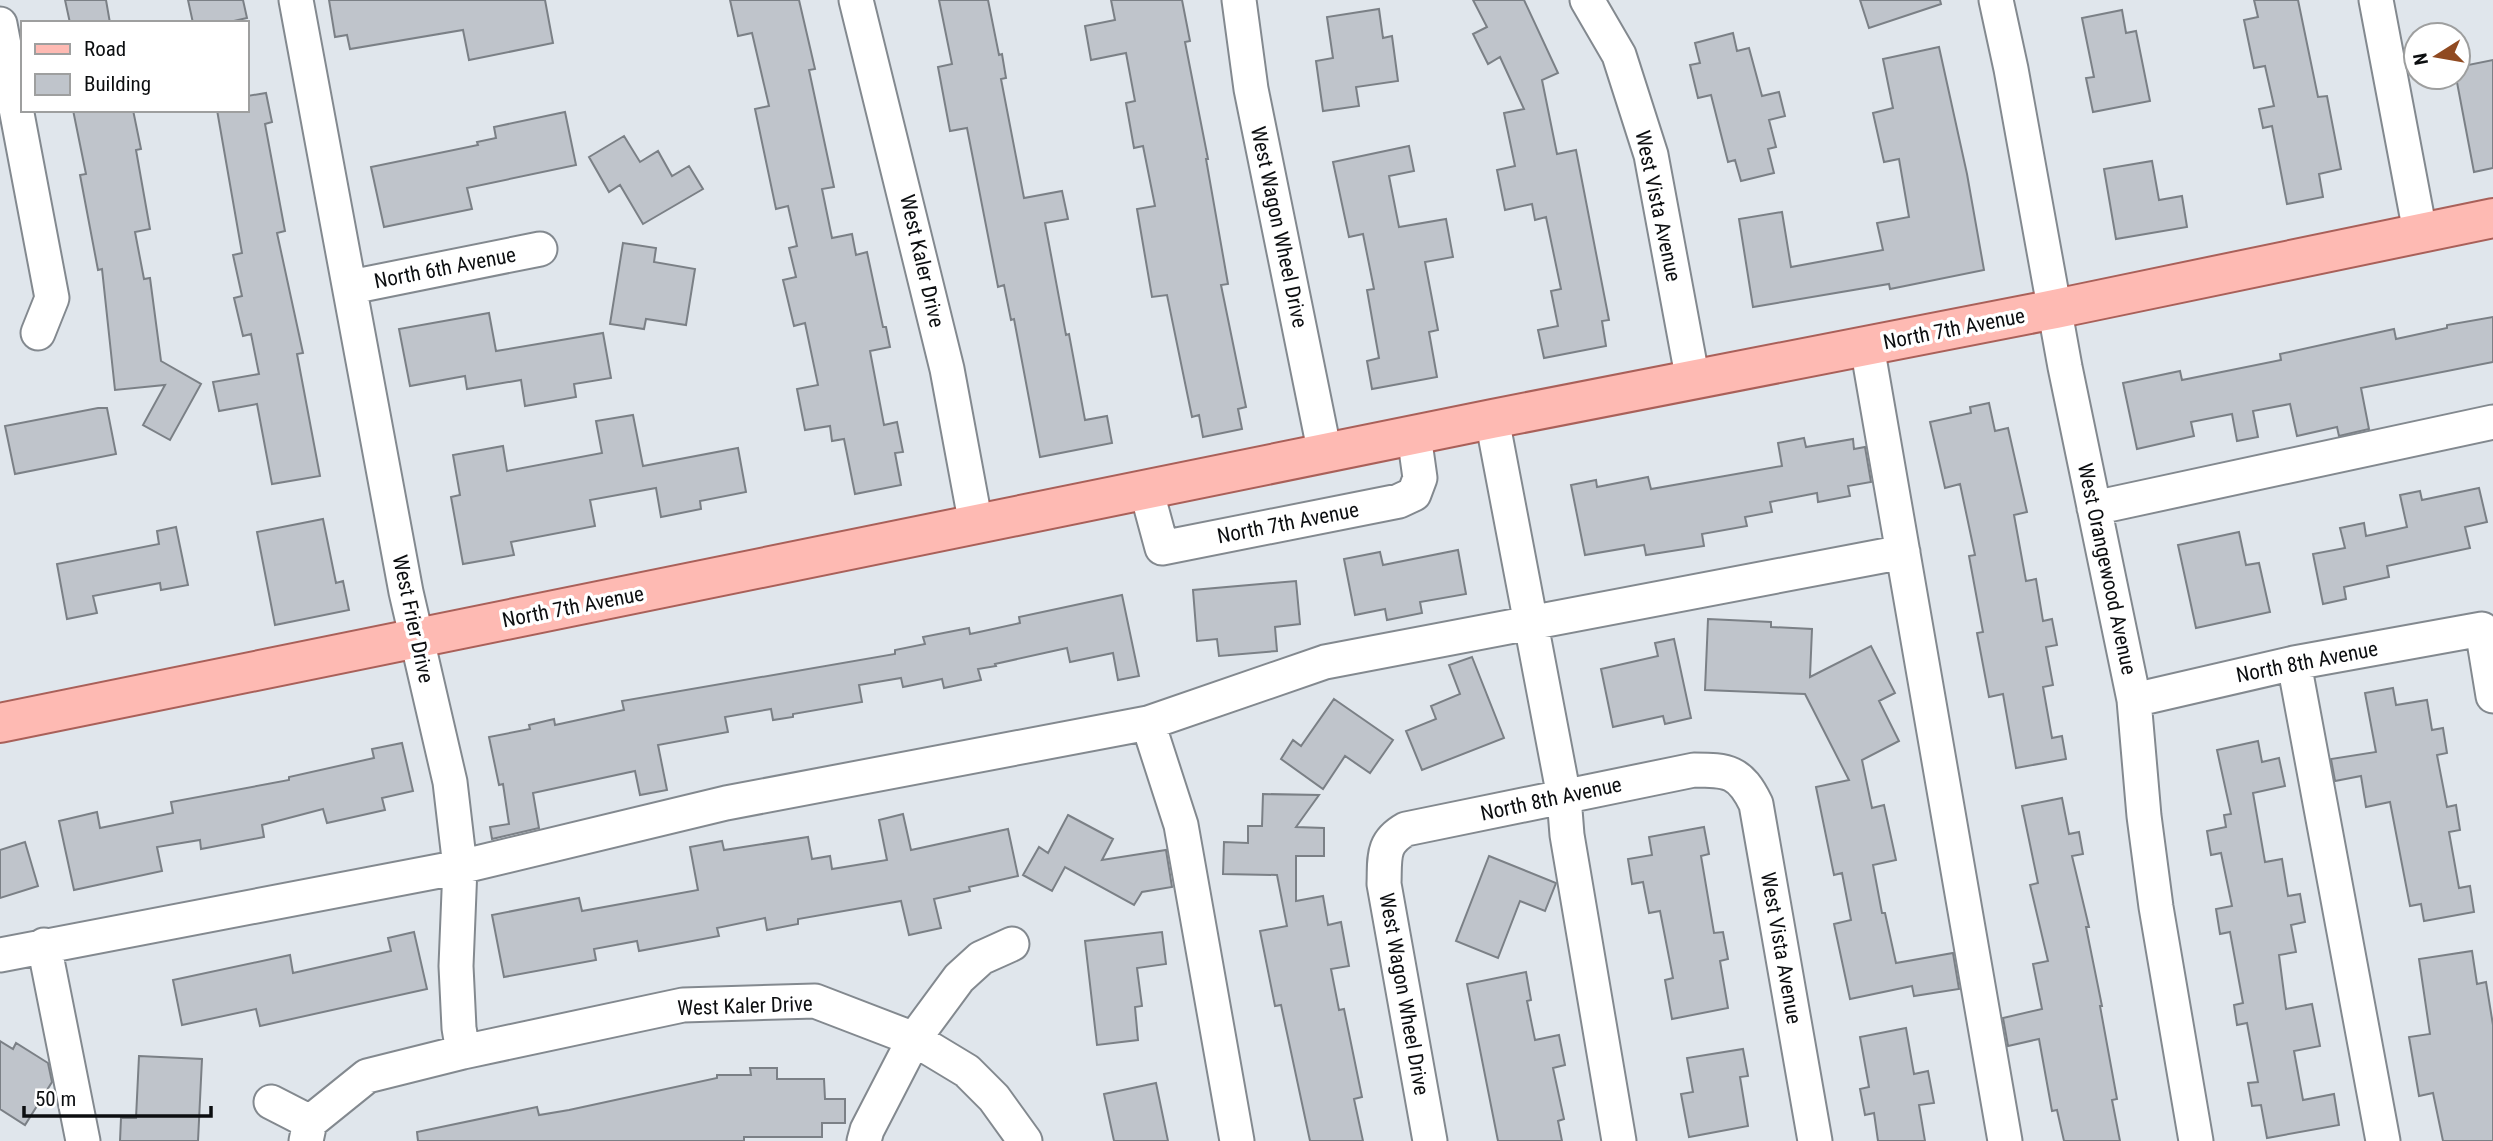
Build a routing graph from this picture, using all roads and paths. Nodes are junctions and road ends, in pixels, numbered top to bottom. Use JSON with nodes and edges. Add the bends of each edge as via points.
{"nodes":[{"id":1,"x":296,"y":0,"type":"edge"},
{"id":2,"x":856,"y":0,"type":"edge"},
{"id":3,"x":1238,"y":0,"type":"edge"},
{"id":4,"x":1587,"y":0,"type":"edge"},
{"id":5,"x":1996,"y":0,"type":"edge"},
{"id":6,"x":2376,"y":0,"type":"edge"},
{"id":7,"x":0,"y":24,"type":"edge"},
{"id":8,"x":2493,"y":218,"type":"edge"},
{"id":9,"x":2420,"y":232,"type":"junction"},
{"id":10,"x":540,"y":250,"type":"dead end"},
{"id":11,"x":351,"y":287,"type":"junction"},
{"id":12,"x":2054,"y":309,"type":"junction"},
{"id":13,"x":38,"y":333,"type":"dead end"},
{"id":14,"x":1867,"y":346,"type":"junction"},
{"id":15,"x":1693,"y":381,"type":"junction"},
{"id":16,"x":1492,"y":419,"type":"junction"},
{"id":17,"x":2493,"y":422,"type":"edge"},
{"id":18,"x":1414,"y":435,"type":"junction"},
{"id":19,"x":1325,"y":454,"type":"junction"},
{"id":20,"x":1146,"y":489,"type":"junction"},
{"id":21,"x":2094,"y":508,"type":"junction"},
{"id":22,"x":976,"y":525,"type":"junction"},
{"id":23,"x":1903,"y":552,"type":"junction"},
{"id":24,"x":1531,"y":623,"type":"junction"},
{"id":25,"x":416,"y":639,"type":"junction"},
{"id":26,"x":2294,"y":663,"type":"junction"},
{"id":27,"x":2493,"y":696,"type":"edge"},
{"id":28,"x":2134,"y":700,"type":"junction"},
{"id":29,"x":0,"y":723,"type":"edge"},
{"id":30,"x":1148,"y":723,"type":"junction"},
{"id":31,"x":1723,"y":770,"type":"joint"},
{"id":32,"x":1564,"y":797,"type":"junction"},
{"id":33,"x":1387,"y":846,"type":"joint"},
{"id":34,"x":460,"y":867,"type":"junction"},
{"id":35,"x":1012,"y":944,"type":"dead end"},
{"id":36,"x":44,"y":945,"type":"junction"},
{"id":37,"x":0,"y":955,"type":"edge"},
{"id":38,"x":914,"y":1039,"type":"junction"},
{"id":39,"x":463,"y":1052,"type":"junction"},
{"id":40,"x":271,"y":1102,"type":"dead end"},
{"id":41,"x":308,"y":1132,"type":"edge"},
{"id":42,"x":83,"y":1141,"type":"edge"},
{"id":43,"x":864,"y":1141,"type":"edge"},
{"id":44,"x":1026,"y":1141,"type":"edge"},
{"id":45,"x":1237,"y":1141,"type":"edge"},
{"id":46,"x":1430,"y":1141,"type":"edge"},
{"id":47,"x":1619,"y":1141,"type":"edge"},
{"id":48,"x":1815,"y":1141,"type":"edge"},
{"id":49,"x":2005,"y":1141,"type":"edge"},
{"id":50,"x":2196,"y":1141,"type":"edge"},
{"id":51,"x":2383,"y":1141,"type":"edge"}],
"edges":[{"from":1,"to":11,"type":"street","name":"West Frier Drive"},
{"from":2,"to":22,"type":"street","name":"West Kaler Drive","via":[[947,369]]},
{"from":3,"to":19,"type":"street","name":"West Wagon Wheel Drive","via":[[1251,89]]},
{"from":4,"to":15,"type":"street","name":"West Vista Avenue","via":[[1619,55],[1651,155]]},
{"from":5,"to":12,"type":"street","name":"West Orangewood Avenue"},
{"from":6,"to":9,"type":"street"},
{"from":7,"to":13,"type":"street","via":[[52,298]]},
{"from":8,"to":9,"type":"main road","name":"North 7th Avenue"},
{"from":9,"to":12,"type":"main road","name":"North 7th Avenue"},
{"from":10,"to":11,"type":"street","name":"North 6th Avenue"},
{"from":11,"to":25,"type":"street","name":"West Frier Drive"},
{"from":12,"to":14,"type":"main road","name":"North 7th Avenue"},
{"from":12,"to":21,"type":"street","name":"West Orangewood Avenue"},
{"from":14,"to":15,"type":"main road","name":"North 7th Avenue"},
{"from":14,"to":23,"type":"street"},
{"from":15,"to":16,"type":"main road","name":"North 7th Avenue"},
{"from":16,"to":18,"type":"main road","name":"North 7th Avenue"},
{"from":16,"to":24,"type":"street"},
{"from":17,"to":21,"type":"street"},
{"from":18,"to":19,"type":"main road","name":"North 7th Avenue"},
{"from":18,"to":20,"type":"street","name":"North 7th Avenue","via":[[1420,478],[1414,494],[1399,501],[1162,548]]},
{"from":19,"to":20,"type":"main road","name":"North 7th Avenue"},
{"from":20,"to":22,"type":"main road","name":"North 7th Avenue"},
{"from":21,"to":28,"type":"street","name":"West Orangewood Avenue"},
{"from":22,"to":25,"type":"main road","name":"North 7th Avenue"},
{"from":23,"to":24,"type":"street"},
{"from":23,"to":49,"type":"street"},
{"from":24,"to":30,"type":"street","via":[[1325,662]]},
{"from":24,"to":32,"type":"street"},
{"from":25,"to":29,"type":"main road","name":"North 7th Avenue"},
{"from":25,"to":34,"type":"street","name":"West Frier Drive","via":[[450,782]]},
{"from":26,"to":27,"type":"street","name":"North 8th Avenue","via":[[2482,629]]},
{"from":26,"to":28,"type":"street","name":"North 8th Avenue"},
{"from":26,"to":51,"type":"street"},
{"from":28,"to":50,"type":"street","name":"West Orangewood Avenue","via":[[2156,907]]},
{"from":30,"to":34,"type":"street","via":[[726,803]]},
{"from":30,"to":45,"type":"street","via":[[1181,825]]},
{"from":31,"to":32,"type":"street","name":"North 8th Avenue","via":[[1694,770]]},
{"from":31,"to":48,"type":"street","name":"West Vista Avenue","via":[[1743,780],[1756,804]]},
{"from":32,"to":33,"type":"street","name":"North 8th Avenue","via":[[1406,829]]},
{"from":32,"to":47,"type":"street"},
{"from":33,"to":46,"type":"street","name":"West Wagon Wheel Drive","via":[[1384,884]]},
{"from":34,"to":36,"type":"street"},
{"from":34,"to":39,"type":"street","name":"West Frier Drive","via":[[456,966]]},
{"from":35,"to":38,"type":"street","via":[[981,958],[959,978]]},
{"from":36,"to":37,"type":"street"},
{"from":36,"to":42,"type":"street"},
{"from":38,"to":39,"type":"street","name":"West Kaler Drive","via":[[815,1001],[802,1001],[683,1005]]},
{"from":38,"to":43,"type":"street"},
{"from":38,"to":44,"type":"street","name":"West Kaler Drive","via":[[967,1071]]},
{"from":39,"to":41,"type":"street","via":[[367,1076]]},
{"from":40,"to":41,"type":"street"}]}
